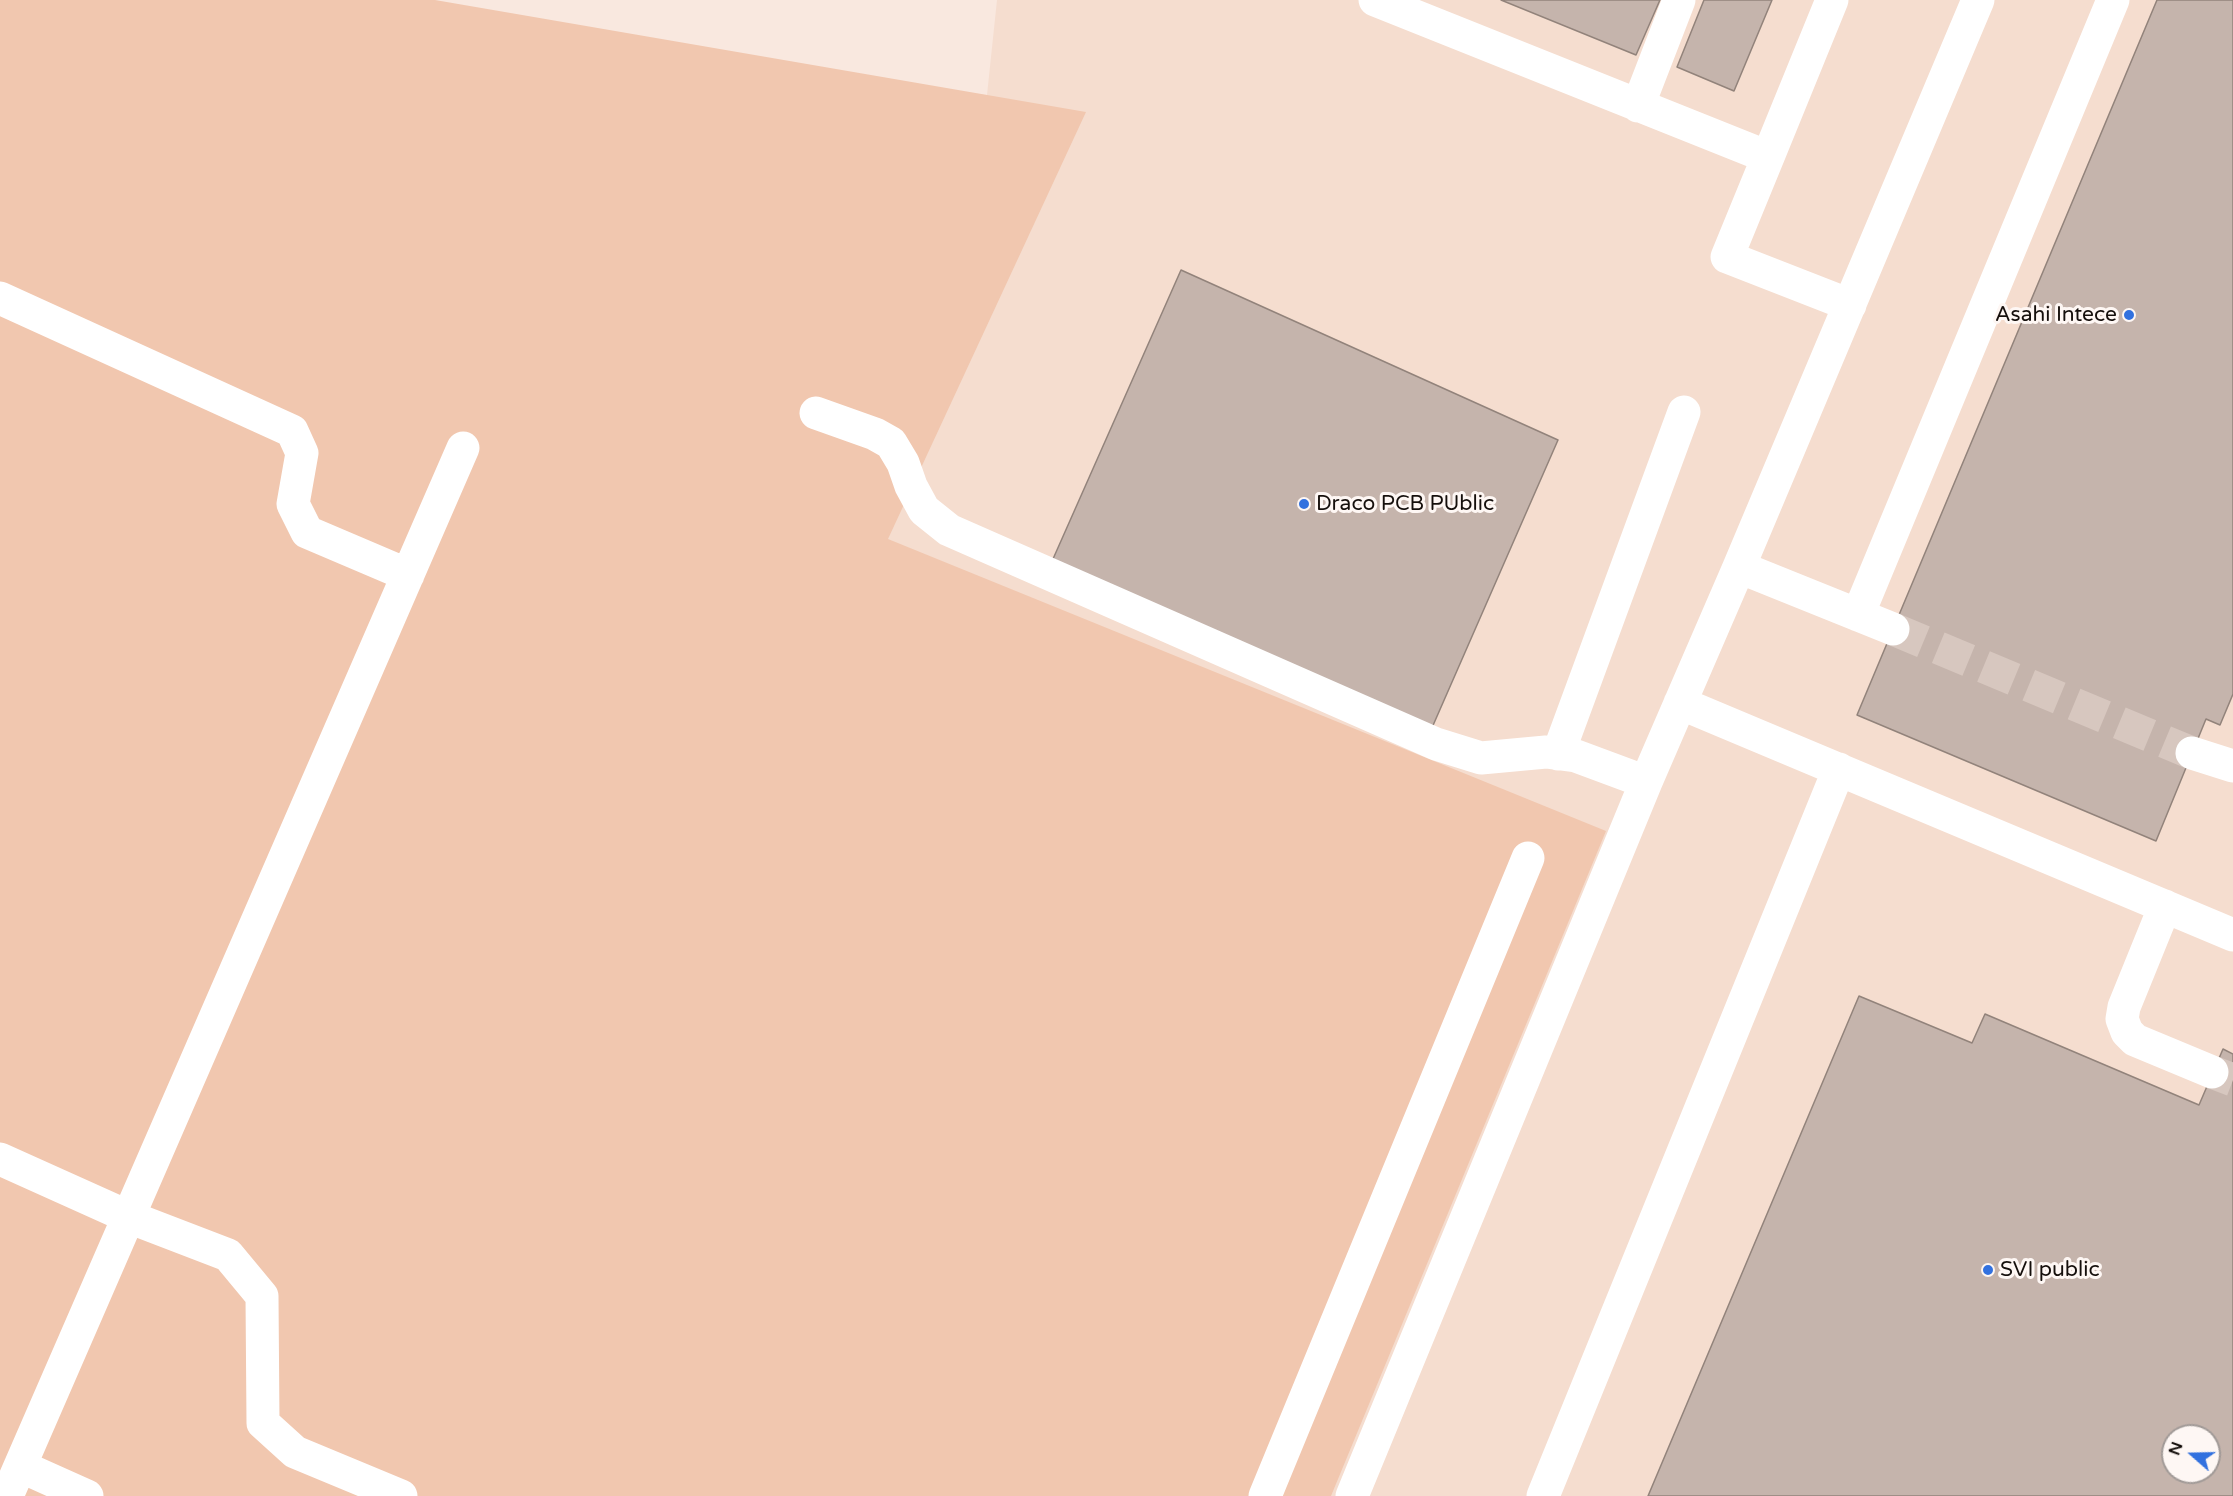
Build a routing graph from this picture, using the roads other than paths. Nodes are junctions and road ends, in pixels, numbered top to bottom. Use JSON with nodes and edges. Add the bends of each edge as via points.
{"nodes":[{"id":1,"x":1375,"y":0,"type":"edge"},
{"id":2,"x":1679,"y":0,"type":"edge"},
{"id":3,"x":1832,"y":0,"type":"edge"},
{"id":4,"x":1978,"y":0,"type":"edge"},
{"id":5,"x":2113,"y":0,"type":"edge"},
{"id":6,"x":1638,"y":106,"type":"junction"},
{"id":7,"x":1768,"y":157,"type":"junction"},
{"id":8,"x":0,"y":298,"type":"edge"},
{"id":9,"x":1850,"y":305,"type":"junction"},
{"id":10,"x":1684,"y":412,"type":"dead end"},
{"id":11,"x":816,"y":413,"type":"dead end"},
{"id":12,"x":463,"y":448,"type":"dead end"},
{"id":13,"x":1739,"y":567,"type":"junction"},
{"id":14,"x":408,"y":575,"type":"junction"},
{"id":15,"x":1858,"y":615,"type":"junction"},
{"id":16,"x":1893,"y":629,"type":"tunnel mouth"},
{"id":17,"x":1680,"y":703,"type":"junction"},
{"id":18,"x":2192,"y":753,"type":"tunnel mouth"},
{"id":19,"x":1558,"y":754,"type":"junction"},
{"id":20,"x":2232,"y":762,"type":"edge"},
{"id":21,"x":1839,"y":769,"type":"junction"},
{"id":22,"x":1646,"y":782,"type":"junction"},
{"id":23,"x":1528,"y":858,"type":"dead end"},
{"id":24,"x":2165,"y":906,"type":"junction"},
{"id":25,"x":2233,"y":935,"type":"edge"},
{"id":26,"x":2212,"y":1072,"type":"tunnel mouth"},
{"id":27,"x":0,"y":1159,"type":"edge"},
{"id":28,"x":129,"y":1217,"type":"junction"},
{"id":29,"x":20,"y":1466,"type":"junction"},
{"id":30,"x":7,"y":1496,"type":"edge"},
{"id":31,"x":87,"y":1496,"type":"edge"},
{"id":32,"x":401,"y":1496,"type":"edge"},
{"id":33,"x":1265,"y":1496,"type":"edge"},
{"id":34,"x":1352,"y":1496,"type":"edge"},
{"id":35,"x":1543,"y":1496,"type":"edge"}],
"edges":[{"from":1,"to":6,"type":"street"},
{"from":2,"to":6,"type":"street"},
{"from":3,"to":7,"type":"street"},
{"from":4,"to":9,"type":"street"},
{"from":5,"to":15,"type":"street"},
{"from":6,"to":7,"type":"street"},
{"from":7,"to":9,"type":"street","via":[[1727,257]]},
{"from":8,"to":14,"type":"street","via":[[292,430],[302,453],[293,504],[307,532]]},
{"from":9,"to":13,"type":"street"},
{"from":10,"to":19,"type":"street"},
{"from":11,"to":19,"type":"street","via":[[891,443],[924,510],[949,530],[1436,744],[1481,758]]},
{"from":12,"to":14,"type":"street"},
{"from":13,"to":15,"type":"street"},
{"from":13,"to":17,"type":"street"},
{"from":14,"to":28,"type":"street"},
{"from":15,"to":16,"type":"street"},
{"from":17,"to":21,"type":"street"},
{"from":17,"to":22,"type":"street"},
{"from":18,"to":20,"type":"street"},
{"from":19,"to":22,"type":"street","via":[[1576,756]]},
{"from":21,"to":24,"type":"street"},
{"from":21,"to":35,"type":"street"},
{"from":22,"to":34,"type":"street"},
{"from":23,"to":33,"type":"street"},
{"from":24,"to":25,"type":"street"},
{"from":24,"to":26,"type":"street","via":[[2124,1006],[2122,1020],[2135,1040]]},
{"from":27,"to":28,"type":"street"},
{"from":28,"to":29,"type":"street"},
{"from":28,"to":32,"type":"street","via":[[228,1255],[261,1296],[263,1423],[295,1452]]},
{"from":29,"to":30,"type":"street"},
{"from":29,"to":31,"type":"street"}]}
